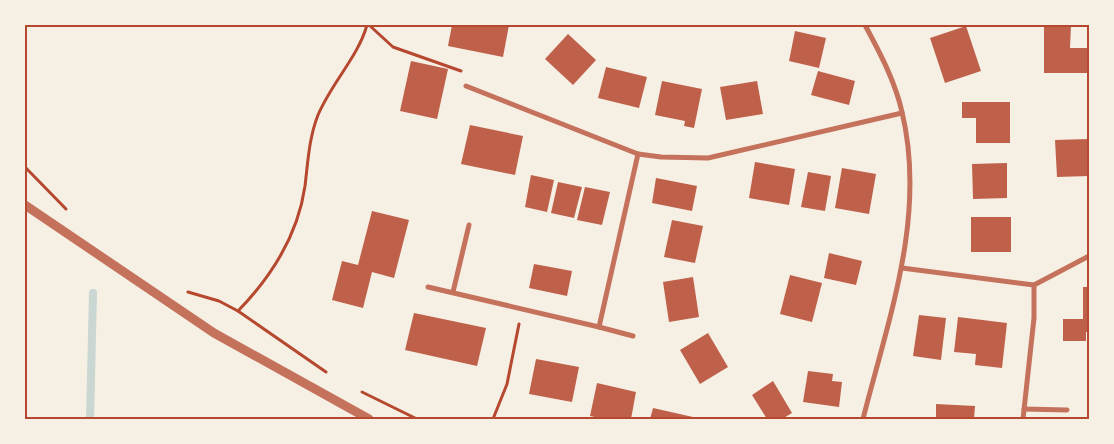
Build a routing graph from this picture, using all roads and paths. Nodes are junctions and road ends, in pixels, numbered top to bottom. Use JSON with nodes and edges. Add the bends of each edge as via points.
{"nodes":[{"id":1,"x":368,"y":25,"type":"edge"},
{"id":2,"x":865,"y":25,"type":"edge"},
{"id":3,"x":466,"y":86,"type":"joint"},
{"id":4,"x":902,"y":113,"type":"junction"},
{"id":5,"x":638,"y":154,"type":"junction"},
{"id":6,"x":25,"y":166,"type":"edge"},
{"id":7,"x":25,"y":205,"type":"edge"},
{"id":8,"x":68,"y":210,"type":"dead end"},
{"id":9,"x":469,"y":225,"type":"dead end"},
{"id":10,"x":1089,"y":256,"type":"edge"},
{"id":11,"x":902,"y":268,"type":"junction"},
{"id":12,"x":1034,"y":285,"type":"junction"},
{"id":13,"x":428,"y":287,"type":"dead end"},
{"id":14,"x":184,"y":291,"type":"dead end"},
{"id":15,"x":453,"y":292,"type":"junction"},
{"id":16,"x":522,"y":309,"type":"junction"},
{"id":17,"x":238,"y":311,"type":"junction"},
{"id":18,"x":599,"y":327,"type":"junction"},
{"id":19,"x":633,"y":336,"type":"dead end"},
{"id":20,"x":334,"y":378,"type":"dead end"},
{"id":21,"x":359,"y":390,"type":"dead end"},
{"id":22,"x":1024,"y":409,"type":"junction"},
{"id":23,"x":1068,"y":410,"type":"dead end"},
{"id":24,"x":369,"y":419,"type":"edge"},
{"id":25,"x":416,"y":419,"type":"edge"},
{"id":26,"x":493,"y":419,"type":"edge"},
{"id":27,"x":863,"y":419,"type":"edge"},
{"id":28,"x":1023,"y":419,"type":"edge"}],
"edges":[{"from":1,"to":3,"type":"path","via":[[393,47],[466,73]]},
{"from":1,"to":17,"type":"path","via":[[362,42],[330,89],[311,133],[305,187],[280,260]]},
{"from":2,"to":4,"type":"street","via":[[890,74]]},
{"from":3,"to":5,"type":"street"},
{"from":4,"to":5,"type":"street","via":[[708,158]]},
{"from":4,"to":11,"type":"street","via":[[910,185]]},
{"from":5,"to":18,"type":"street"},
{"from":6,"to":8,"type":"path"},
{"from":7,"to":24,"type":"street","via":[[214,333]]},
{"from":9,"to":15,"type":"street"},
{"from":10,"to":12,"type":"street"},
{"from":11,"to":12,"type":"street"},
{"from":11,"to":27,"type":"street"},
{"from":12,"to":22,"type":"street","via":[[1034,318]]},
{"from":13,"to":15,"type":"street"},
{"from":14,"to":17,"type":"path","via":[[219,301]]},
{"from":15,"to":16,"type":"street"},
{"from":16,"to":18,"type":"street"},
{"from":16,"to":26,"type":"path","via":[[507,384]]},
{"from":17,"to":20,"type":"path"},
{"from":18,"to":19,"type":"street"},
{"from":21,"to":25,"type":"path"},
{"from":22,"to":23,"type":"street"},
{"from":22,"to":28,"type":"street"}]}
